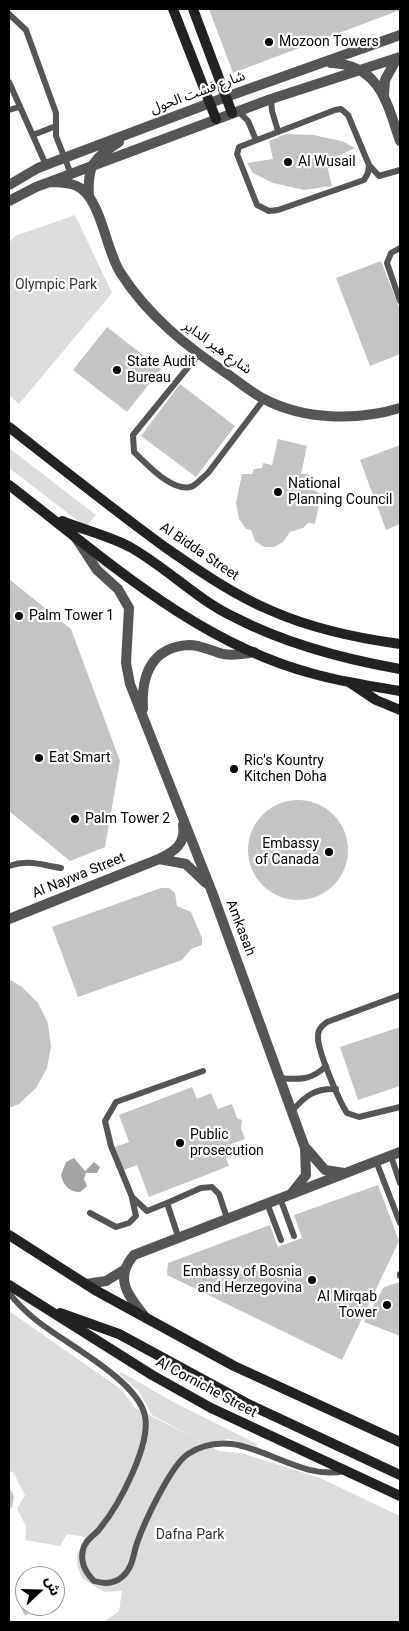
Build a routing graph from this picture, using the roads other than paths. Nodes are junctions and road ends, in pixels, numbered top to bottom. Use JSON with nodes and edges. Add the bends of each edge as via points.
{"nodes":[{"id":1,"x":173,"y":9,"type":"edge"},
{"id":2,"x":193,"y":9,"type":"edge"},
{"id":3,"x":9,"y":14,"type":"edge"},
{"id":4,"x":12,"y":22,"type":"edge"},
{"id":5,"x":400,"y":35,"type":"edge"},
{"id":6,"x":398,"y":58,"type":"edge"},
{"id":7,"x":326,"y":62,"type":"junction"},
{"id":8,"x":361,"y":71,"type":"junction"},
{"id":9,"x":9,"y":82,"type":"edge"},
{"id":10,"x":384,"y":96,"type":"junction"},
{"id":11,"x":226,"y":97,"type":"junction"},
{"id":12,"x":271,"y":99,"type":"junction"},
{"id":13,"x":210,"y":103,"type":"junction"},
{"id":14,"x":19,"y":106,"type":"junction"},
{"id":15,"x":9,"y":110,"type":"edge"},
{"id":16,"x":235,"y":112,"type":"junction"},
{"id":17,"x":216,"y":119,"type":"junction"},
{"id":18,"x":56,"y":126,"type":"junction"},
{"id":19,"x":278,"y":131,"type":"junction"},
{"id":20,"x":132,"y":132,"type":"junction"},
{"id":21,"x":33,"y":136,"type":"junction"},
{"id":22,"x":256,"y":140,"type":"junction"},
{"id":23,"x":400,"y":141,"type":"edge"},
{"id":24,"x":64,"y":158,"type":"junction"},
{"id":25,"x":46,"y":165,"type":"junction"},
{"id":26,"x":369,"y":165,"type":"junction"},
{"id":27,"x":91,"y":166,"type":"junction"},
{"id":28,"x":400,"y":170,"type":"edge"},
{"id":29,"x":71,"y":174,"type":"junction"},
{"id":30,"x":50,"y":182,"type":"junction"},
{"id":31,"x":9,"y":185,"type":"edge"},
{"id":32,"x":89,"y":197,"type":"junction"},
{"id":33,"x":9,"y":201,"type":"edge"},
{"id":34,"x":400,"y":248,"type":"edge"},
{"id":35,"x":400,"y":280,"type":"edge"},
{"id":36,"x":393,"y":283,"type":"junction"},
{"id":37,"x":400,"y":301,"type":"edge"},
{"id":38,"x":198,"y":355,"type":"junction"},
{"id":39,"x":264,"y":399,"type":"junction"},
{"id":40,"x":400,"y":408,"type":"edge"},
{"id":41,"x":9,"y":427,"type":"edge"},
{"id":42,"x":9,"y":485,"type":"edge"},
{"id":43,"x":52,"y":518,"type":"junction"},
{"id":44,"x":74,"y":534,"type":"junction"},
{"id":45,"x":400,"y":644,"type":"edge"},
{"id":46,"x":254,"y":652,"type":"junction"},
{"id":47,"x":400,"y":669,"type":"edge"},
{"id":48,"x":348,"y":682,"type":"junction"},
{"id":49,"x":400,"y":691,"type":"edge"},
{"id":50,"x":400,"y":710,"type":"edge"},
{"id":51,"x":144,"y":720,"type":"junction"},
{"id":52,"x":179,"y":806,"type":"junction"},
{"id":53,"x":159,"y":859,"type":"junction"},
{"id":54,"x":9,"y":866,"type":"edge"},
{"id":55,"x":61,"y":868,"type":"dead end"},
{"id":56,"x":212,"y":892,"type":"junction"},
{"id":57,"x":9,"y":919,"type":"edge"},
{"id":58,"x":400,"y":995,"type":"edge"},
{"id":59,"x":326,"y":1066,"type":"junction"},
{"id":60,"x":203,"y":1071,"type":"dead end"},
{"id":61,"x":280,"y":1078,"type":"junction"},
{"id":62,"x":336,"y":1089,"type":"junction"},
{"id":63,"x":400,"y":1106,"type":"edge"},
{"id":64,"x":292,"y":1111,"type":"junction"},
{"id":65,"x":305,"y":1148,"type":"junction"},
{"id":66,"x":395,"y":1154,"type":"edge"},
{"id":67,"x":376,"y":1161,"type":"junction"},
{"id":68,"x":348,"y":1173,"type":"junction"},
{"id":69,"x":400,"y":1183,"type":"edge"},
{"id":70,"x":291,"y":1194,"type":"junction"},
{"id":71,"x":132,"y":1196,"type":"junction"},
{"id":72,"x":280,"y":1198,"type":"junction"},
{"id":73,"x":167,"y":1203,"type":"junction"},
{"id":74,"x":267,"y":1203,"type":"junction"},
{"id":75,"x":147,"y":1211,"type":"junction"},
{"id":76,"x":90,"y":1214,"type":"dead end"},
{"id":77,"x":136,"y":1216,"type":"junction"},
{"id":78,"x":227,"y":1218,"type":"junction"},
{"id":79,"x":400,"y":1223,"type":"edge"},
{"id":80,"x":9,"y":1235,"type":"edge"},
{"id":81,"x":178,"y":1236,"type":"junction"},
{"id":82,"x":294,"y":1236,"type":"dead end"},
{"id":83,"x":280,"y":1240,"type":"dead end"},
{"id":84,"x":124,"y":1270,"type":"junction"},
{"id":85,"x":86,"y":1284,"type":"junction"},
{"id":86,"x":9,"y":1285,"type":"edge"},
{"id":87,"x":9,"y":1293,"type":"edge"},
{"id":88,"x":47,"y":1309,"type":"junction"},
{"id":89,"x":148,"y":1321,"type":"junction"},
{"id":90,"x":383,"y":1434,"type":"junction"},
{"id":91,"x":400,"y":1435,"type":"edge"},
{"id":92,"x":400,"y":1442,"type":"edge"},
{"id":93,"x":344,"y":1471,"type":"junction"},
{"id":94,"x":400,"y":1475,"type":"edge"},
{"id":95,"x":396,"y":1494,"type":"edge"},
{"id":96,"x":400,"y":1502,"type":"edge"}],
"edges":[{"from":1,"to":13,"type":"main road"},
{"from":2,"to":11,"type":"main road"},
{"from":3,"to":4,"type":"lane"},
{"from":4,"to":18,"type":"lane","via":[[24,27],[27,33],[56,113]]},
{"from":5,"to":7,"type":"street","name":"شارع فشت الحول"},
{"from":6,"to":8,"type":"street"},
{"from":6,"to":10,"type":"street","via":[[385,80]]},
{"from":7,"to":8,"type":"street","via":[[342,63]]},
{"from":7,"to":11,"type":"street","name":"شارع فشت الحول"},
{"from":8,"to":10,"type":"street","via":[[373,79]]},
{"from":8,"to":12,"type":"street"},
{"from":9,"to":14,"type":"lane"},
{"from":10,"to":23,"type":"street"},
{"from":11,"to":13,"type":"street","name":"شارع فشت الحول"},
{"from":11,"to":16,"type":"main road"},
{"from":12,"to":16,"type":"street"},
{"from":12,"to":19,"type":"lane"},
{"from":13,"to":17,"type":"main road"},
{"from":13,"to":20,"type":"street","name":"شارع فشت الحول"},
{"from":14,"to":15,"type":"lane"},
{"from":14,"to":21,"type":"lane"},
{"from":16,"to":17,"type":"street"},
{"from":16,"to":22,"type":"lane","via":[[248,121]]},
{"from":17,"to":27,"type":"street"},
{"from":18,"to":21,"type":"lane"},
{"from":18,"to":24,"type":"lane","via":[[56,140]]},
{"from":19,"to":22,"type":"lane"},
{"from":19,"to":26,"type":"lane","via":[[341,109],[348,115]]},
{"from":20,"to":24,"type":"street","name":"شارع فشت الحول"},
{"from":20,"to":27,"type":"street","via":[[100,154]]},
{"from":21,"to":25,"type":"lane"},
{"from":22,"to":26,"type":"lane","via":[[239,147],[237,154],[255,201],[269,211],[360,183],[366,177]]},
{"from":24,"to":25,"type":"street","name":"شارع فشت الحول"},
{"from":24,"to":29,"type":"lane"},
{"from":25,"to":31,"type":"street","name":"شارع فشت الحول"},
{"from":26,"to":28,"type":"lane","via":[[378,176]]},
{"from":27,"to":29,"type":"street"},
{"from":27,"to":32,"type":"street"},
{"from":29,"to":30,"type":"street"},
{"from":30,"to":32,"type":"street","via":[[73,184]]},
{"from":30,"to":33,"type":"street"},
{"from":32,"to":38,"type":"street","name":"شارع هير الداير","via":[[118,269],[132,290]]},
{"from":34,"to":36,"type":"lane","via":[[387,260]]},
{"from":35,"to":36,"type":"lane"},
{"from":36,"to":37,"type":"lane"},
{"from":38,"to":39,"type":"street","name":"شارع هير الداير"},
{"from":38,"to":39,"type":"lane","via":[[133,435],[134,452],[165,480],[184,488],[200,481]]},
{"from":39,"to":40,"type":"street","name":"شارع هير الداير","via":[[289,408],[343,417],[373,415]]},
{"from":41,"to":45,"type":"main road","name":"Al Bidda Street","via":[[144,532],[241,597],[273,612],[335,633]]},
{"from":42,"to":43,"type":"main road"},
{"from":43,"to":44,"type":"main road"},
{"from":43,"to":47,"type":"main road","via":[[130,547],[202,599],[268,633],[360,662]]},
{"from":44,"to":46,"type":"main road","via":[[168,606]]},
{"from":44,"to":51,"type":"street","name":"Amkasah","via":[[97,570],[118,589],[129,608],[127,668]]},
{"from":46,"to":48,"type":"main road","via":[[313,674]]},
{"from":46,"to":51,"type":"street","name":"Amkasah","via":[[228,654],[188,645],[166,652],[151,665],[143,680]]},
{"from":48,"to":49,"type":"main road"},
{"from":48,"to":50,"type":"main road","via":[[360,692]]},
{"from":51,"to":52,"type":"street","name":"Amkasah"},
{"from":52,"to":53,"type":"street","name":"Al Naywa Street","via":[[184,829],[181,844]]},
{"from":52,"to":56,"type":"street","name":"Amkasah"},
{"from":53,"to":56,"type":"street","via":[[192,867]]},
{"from":53,"to":57,"type":"street","name":"Al Naywa Street"},
{"from":54,"to":55,"type":"lane","via":[[33,862]]},
{"from":56,"to":61,"type":"street","name":"Amkasah"},
{"from":58,"to":59,"type":"lane","via":[[322,1026],[317,1037]]},
{"from":59,"to":61,"type":"lane","via":[[310,1078]]},
{"from":59,"to":62,"type":"lane"},
{"from":60,"to":71,"type":"lane","via":[[116,1102],[105,1121],[111,1146]]},
{"from":61,"to":64,"type":"street","name":"Amkasah"},
{"from":62,"to":63,"type":"lane","via":[[347,1113],[355,1117]]},
{"from":62,"to":64,"type":"lane","via":[[312,1093]]},
{"from":64,"to":65,"type":"street","name":"Amkasah"},
{"from":65,"to":68,"type":"street","name":"Amkasah","via":[[325,1170]]},
{"from":65,"to":70,"type":"street","name":"Amkasah","via":[[306,1175]]},
{"from":66,"to":67,"type":"street"},
{"from":66,"to":69,"type":"lane"},
{"from":67,"to":68,"type":"street"},
{"from":67,"to":79,"type":"lane"},
{"from":68,"to":70,"type":"street"},
{"from":70,"to":72,"type":"street"},
{"from":71,"to":75,"type":"lane"},
{"from":71,"to":77,"type":"lane"},
{"from":72,"to":74,"type":"street"},
{"from":72,"to":82,"type":"lane"},
{"from":73,"to":75,"type":"lane"},
{"from":73,"to":78,"type":"lane","via":[[201,1188],[212,1187],[219,1194]]},
{"from":73,"to":81,"type":"lane"},
{"from":74,"to":78,"type":"street"},
{"from":74,"to":83,"type":"lane"},
{"from":75,"to":77,"type":"lane"},
{"from":76,"to":77,"type":"lane","via":[[116,1226],[129,1223]]},
{"from":78,"to":81,"type":"street"},
{"from":80,"to":85,"type":"main road"},
{"from":81,"to":84,"type":"street","via":[[134,1255]]},
{"from":84,"to":85,"type":"street","via":[[106,1281]]},
{"from":84,"to":89,"type":"street","via":[[126,1288]]},
{"from":85,"to":89,"type":"main road"},
{"from":86,"to":88,"type":"main road","name":"Al Corniche Street"},
{"from":87,"to":93,"type":"lane","via":[[36,1320],[121,1380],[133,1393],[145,1416],[144,1436],[135,1466],[103,1526],[88,1539],[82,1550],[84,1567],[94,1581],[114,1582],[127,1572],[143,1527],[174,1469],[187,1455],[202,1447],[225,1442],[310,1469]]},
{"from":88,"to":93,"type":"main road","name":"Al Corniche Street","via":[[202,1403]]},
{"from":88,"to":94,"type":"main road","via":[[118,1334],[246,1403]]},
{"from":89,"to":90,"type":"main road","via":[[234,1366]]},
{"from":90,"to":91,"type":"main road"},
{"from":90,"to":92,"type":"main road"},
{"from":93,"to":95,"type":"main road","name":"Al Corniche Street"},
{"from":95,"to":96,"type":"main road"}]}
